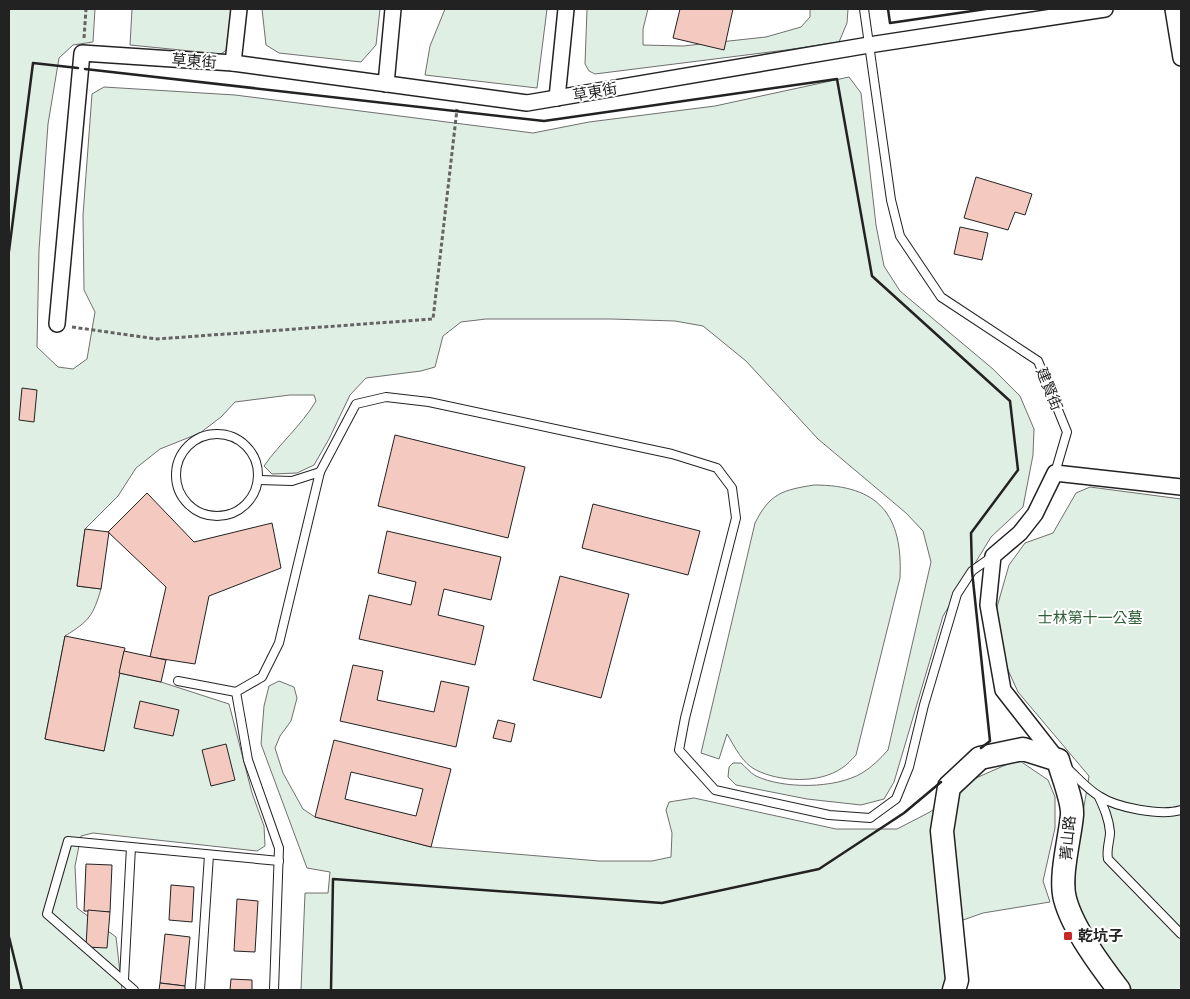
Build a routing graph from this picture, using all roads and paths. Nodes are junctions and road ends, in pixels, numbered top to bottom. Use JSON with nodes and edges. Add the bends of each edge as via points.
{"nodes":[{"id":1,"x":86,"y":9,"type":"edge"},
{"id":2,"x":239,"y":9,"type":"edge"},
{"id":3,"x":394,"y":9,"type":"edge"},
{"id":4,"x":566,"y":9,"type":"edge"},
{"id":5,"x":864,"y":9,"type":"edge"},
{"id":6,"x":1104,"y":9,"type":"edge"},
{"id":7,"x":1172,"y":9,"type":"edge"},
{"id":8,"x":869,"y":44,"type":"junction"},
{"id":9,"x":82,"y":53,"type":"junction"},
{"id":10,"x":1181,"y":58,"type":"edge"},
{"id":11,"x":232,"y":63,"type":"junction"},
{"id":12,"x":386,"y":84,"type":"junction"},
{"id":13,"x":458,"y":93,"type":"junction"},
{"id":14,"x":557,"y":98,"type":"junction"},
{"id":15,"x":57,"y":324,"type":"joint"},
{"id":16,"x":320,"y":472,"type":"junction"},
{"id":17,"x":1055,"y":473,"type":"junction"},
{"id":18,"x":258,"y":480,"type":"junction"},
{"id":19,"x":1181,"y":487,"type":"edge"},
{"id":20,"x":993,"y":556,"type":"junction"},
{"id":21,"x":178,"y":681,"type":"dead end"},
{"id":22,"x":236,"y":692,"type":"junction"},
{"id":23,"x":1058,"y":760,"type":"junction"},
{"id":24,"x":1099,"y":797,"type":"junction"},
{"id":25,"x":1181,"y":810,"type":"edge"},
{"id":26,"x":131,"y":847,"type":"junction"},
{"id":27,"x":209,"y":855,"type":"junction"},
{"id":28,"x":279,"y":861,"type":"junction"},
{"id":29,"x":1181,"y":934,"type":"edge"},
{"id":30,"x":124,"y":979,"type":"junction"},
{"id":31,"x":134,"y":990,"type":"edge"},
{"id":32,"x":200,"y":990,"type":"edge"},
{"id":33,"x":274,"y":990,"type":"edge"},
{"id":34,"x":954,"y":990,"type":"edge"},
{"id":35,"x":1119,"y":990,"type":"edge"}],
"edges":[{"from":1,"to":9,"type":"path"},
{"from":2,"to":11,"type":"street"},
{"from":3,"to":12,"type":"street"},
{"from":4,"to":14,"type":"street"},
{"from":5,"to":8,"type":"lane","name":"建賢街"},
{"from":6,"to":8,"type":"street","name":"草東街"},
{"from":7,"to":10,"type":"street"},
{"from":8,"to":14,"type":"street","name":"草東街"},
{"from":8,"to":17,"type":"lane","name":"建賢街","via":[[891,200],[900,236],[941,297],[1038,361],[1067,432]]},
{"from":9,"to":11,"type":"street","name":"草東街"},
{"from":9,"to":15,"type":"street"},
{"from":11,"to":12,"type":"street","name":"草東街"},
{"from":12,"to":13,"type":"street","name":"草東街"},
{"from":13,"to":14,"type":"street","name":"草東街","via":[[527,103]]},
{"from":13,"to":15,"type":"path","via":[[433,319],[157,339]]},
{"from":16,"to":18,"type":"lane","via":[[292,481]]},
{"from":16,"to":20,"type":"lane","via":[[356,404],[386,397],[429,402],[652,450],[717,468],[732,488],[736,518],[679,750],[715,790],[829,815],[870,818],[896,799],[909,767],[957,594],[972,571]]},
{"from":16,"to":22,"type":"lane","via":[[278,643],[262,677]]},
{"from":17,"to":19,"type":"street"},
{"from":17,"to":20,"type":"street","name":"建賢街","via":[[1036,514]]},
{"from":18,"to":18,"type":"lane","via":[[257,464],[250,449],[238,439],[222,434],[206,435],[191,442],[181,455],[176,470],[177,486],[184,501],[196,511],[212,516],[228,515],[243,508],[254,496]]},
{"from":20,"to":23,"type":"street","via":[[988,605],[1003,690]]},
{"from":21,"to":22,"type":"lane"},
{"from":22,"to":28,"type":"lane","via":[[248,760],[279,848]]},
{"from":23,"to":24,"type":"lane"},
{"from":23,"to":34,"type":"street","via":[[1023,749],[980,758],[949,787],[942,831],[957,980]]},
{"from":23,"to":35,"type":"street","name":"菁山路","via":[[1072,813],[1064,898],[1075,923]]},
{"from":24,"to":25,"type":"lane","via":[[1126,807],[1154,812]]},
{"from":24,"to":29,"type":"lane","via":[[1108,820],[1108,859]]},
{"from":26,"to":27,"type":"lane"},
{"from":26,"to":30,"type":"lane"},
{"from":26,"to":30,"type":"lane","via":[[68,841],[47,914]]},
{"from":27,"to":28,"type":"lane"},
{"from":27,"to":32,"type":"lane"},
{"from":28,"to":33,"type":"lane"},
{"from":30,"to":31,"type":"lane"}]}
